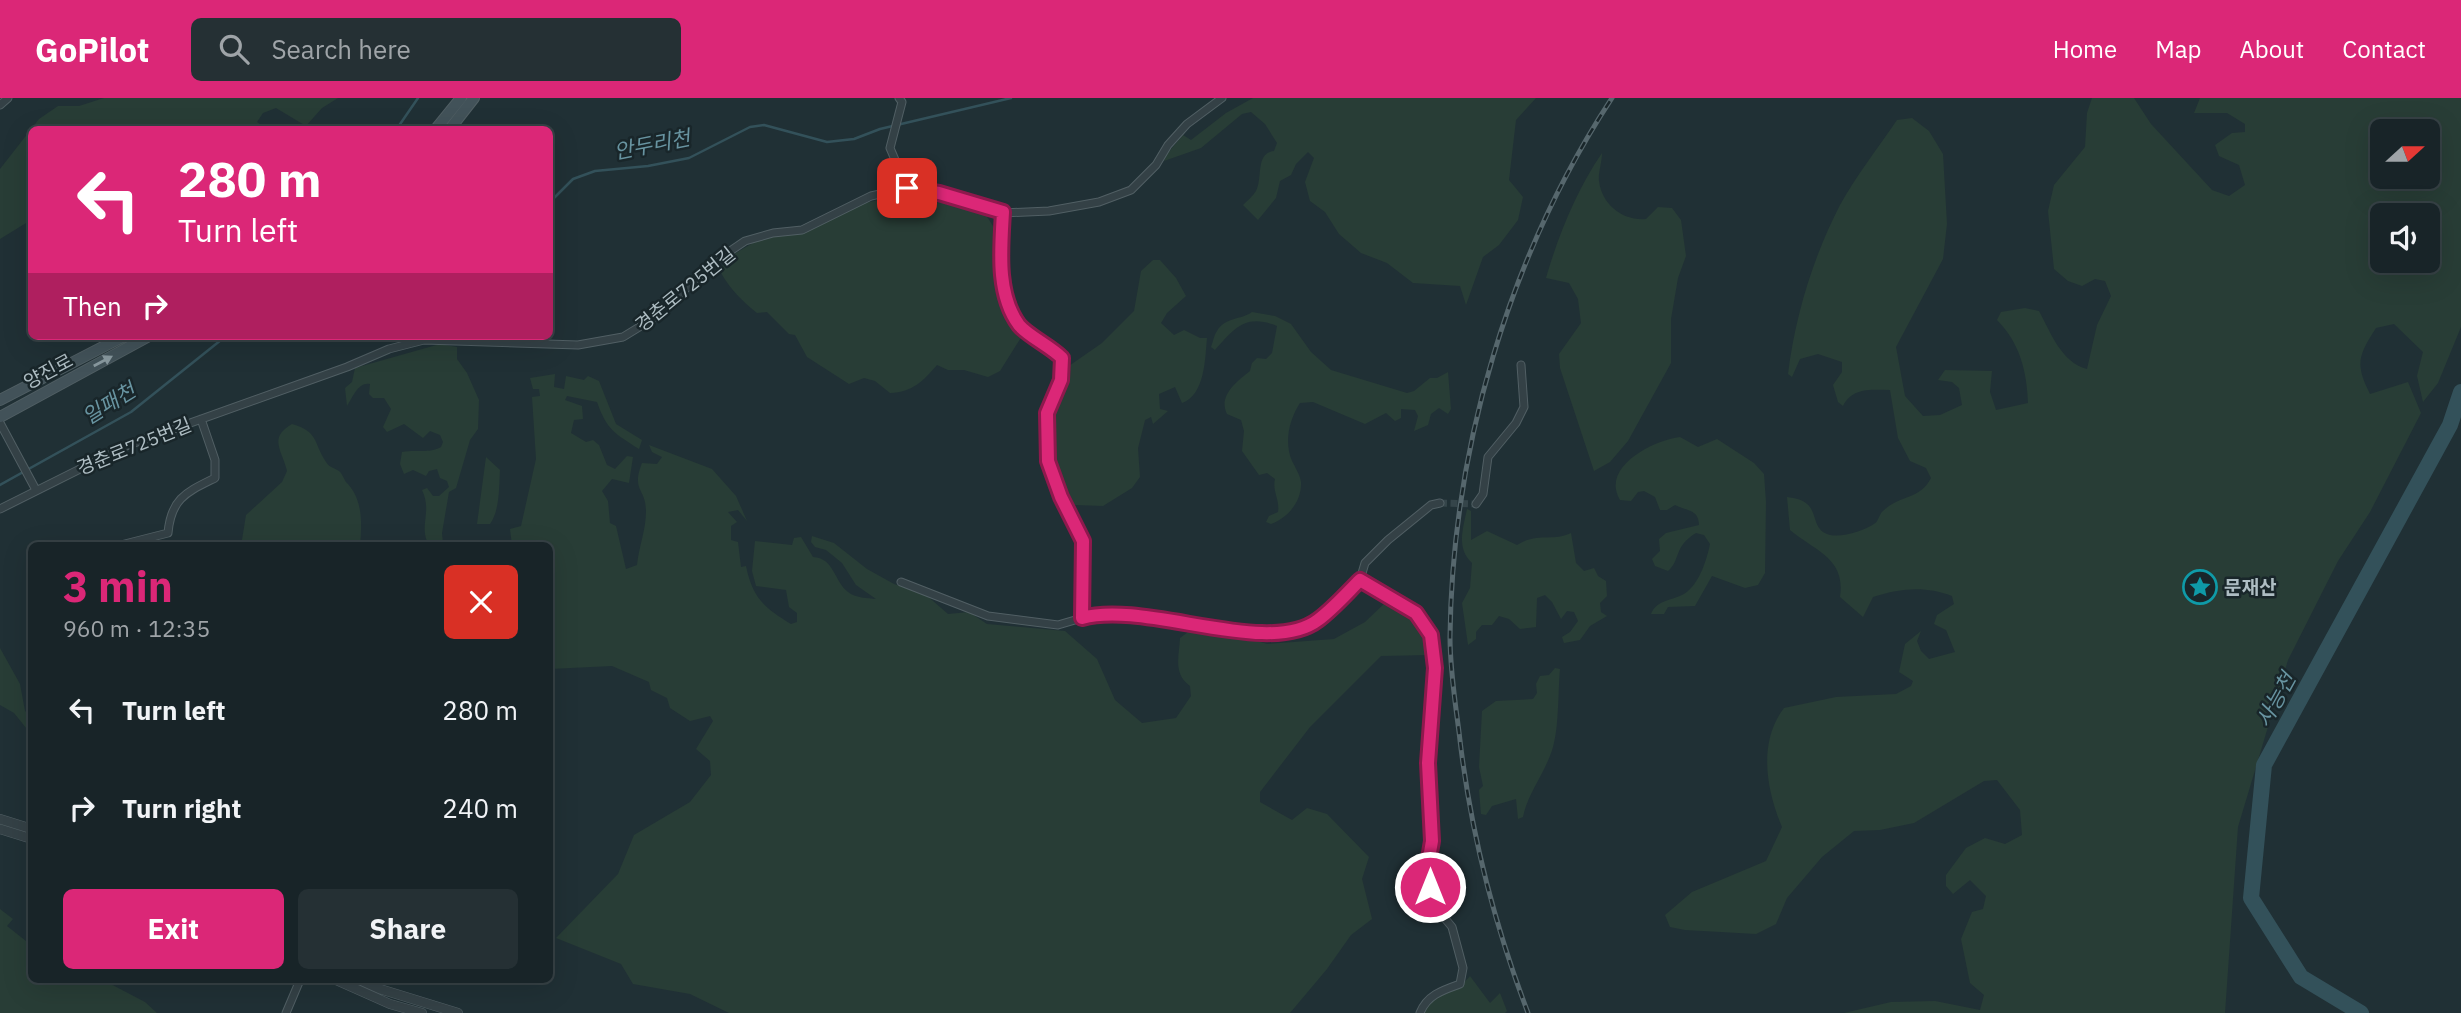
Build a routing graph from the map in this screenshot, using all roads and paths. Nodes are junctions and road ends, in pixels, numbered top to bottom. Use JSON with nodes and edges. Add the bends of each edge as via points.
{"nodes":[{"id":1,"x":8,"y":98,"type":"edge"},
{"id":2,"x":461,"y":98,"type":"edge"},
{"id":3,"x":474,"y":98,"type":"edge"},
{"id":4,"x":899,"y":98,"type":"edge"},
{"id":5,"x":1222,"y":98,"type":"edge"},
{"id":6,"x":0,"y":106,"type":"edge"},
{"id":7,"x":438,"y":126,"type":"edge"},
{"id":8,"x":452,"y":126,"type":"edge"},
{"id":9,"x":907,"y":188,"type":"junction"},
{"id":10,"x":1003,"y":212,"type":"junction"},
{"id":11,"x":116,"y":340,"type":"edge"},
{"id":12,"x":142,"y":340,"type":"edge"},
{"id":13,"x":1521,"y":365,"type":"dead end"},
{"id":14,"x":0,"y":400,"type":"edge"},
{"id":15,"x":0,"y":417,"type":"edge"},
{"id":16,"x":201,"y":419,"type":"junction"},
{"id":17,"x":0,"y":423,"type":"edge"},
{"id":18,"x":34,"y":488,"type":"junction"},
{"id":19,"x":1440,"y":503,"type":"tunnel mouth"},
{"id":20,"x":1476,"y":504,"type":"dead end"},
{"id":21,"x":0,"y":509,"type":"edge"},
{"id":22,"x":133,"y":542,"type":"edge"},
{"id":23,"x":1360,"y":580,"type":"junction"},
{"id":24,"x":901,"y":582,"type":"dead end"},
{"id":25,"x":1082,"y":618,"type":"junction"},
{"id":26,"x":0,"y":819,"type":"edge"},
{"id":27,"x":28,"y":828,"type":"edge"},
{"id":28,"x":0,"y":829,"type":"edge"},
{"id":29,"x":28,"y":838,"type":"edge"},
{"id":30,"x":299,"y":983,"type":"edge"},
{"id":31,"x":343,"y":983,"type":"edge"},
{"id":32,"x":367,"y":983,"type":"edge"},
{"id":33,"x":286,"y":1013,"type":"edge"},
{"id":34,"x":422,"y":1013,"type":"edge"},
{"id":35,"x":458,"y":1013,"type":"edge"},
{"id":36,"x":1420,"y":1013,"type":"edge"}],
"edges":[{"from":1,"to":6,"type":"street"},
{"from":2,"to":7,"type":"main road"},
{"from":3,"to":8,"type":"main road"},
{"from":4,"to":9,"type":"street","via":[[902,102],[890,148]]},
{"from":5,"to":10,"type":"street","name":"경춘로725번길","via":[[1187,124],[1131,190],[1099,202],[1049,211]]},
{"from":9,"to":10,"type":"street","name":"경춘로725번길"},
{"from":9,"to":16,"type":"street","name":"경춘로725번길","via":[[871,197],[802,230],[745,242],[717,260],[654,318],[622,337],[578,345],[424,340]]},
{"from":10,"to":25,"type":"street","via":[[1005,297],[1020,326],[1062,358],[1061,380],[1047,413],[1048,461],[1083,541]]},
{"from":11,"to":14,"type":"main road","name":"양진로"},
{"from":15,"to":12,"type":"main road","name":"양진로","one_way":true},
{"from":13,"to":20,"type":"street","via":[[1524,407],[1488,457],[1483,494]]},
{"from":16,"to":18,"type":"street","name":"경춘로725번길","via":[[126,446]]},
{"from":16,"to":22,"type":"street","via":[[215,460],[215,478],[184,493],[169,517],[168,533]]},
{"from":17,"to":18,"type":"street"},
{"from":18,"to":21,"type":"street","name":"경춘로725번길","via":[[23,500]]},
{"from":19,"to":23,"type":"street","via":[[1431,505],[1388,540],[1365,563]]},
{"from":23,"to":25,"type":"street","via":[[1317,622],[1284,634],[1208,628],[1150,616]]},
{"from":23,"to":36,"type":"street","via":[[1416,613],[1431,635],[1435,668],[1428,763],[1432,841],[1427,870],[1433,904],[1452,927],[1463,968],[1460,984],[1424,1003]]},
{"from":24,"to":25,"type":"street","via":[[988,616],[1058,625]]},
{"from":26,"to":27,"type":"street"},
{"from":28,"to":29,"type":"street"},
{"from":30,"to":33,"type":"street"},
{"from":31,"to":34,"type":"street"},
{"from":32,"to":35,"type":"street"}]}
